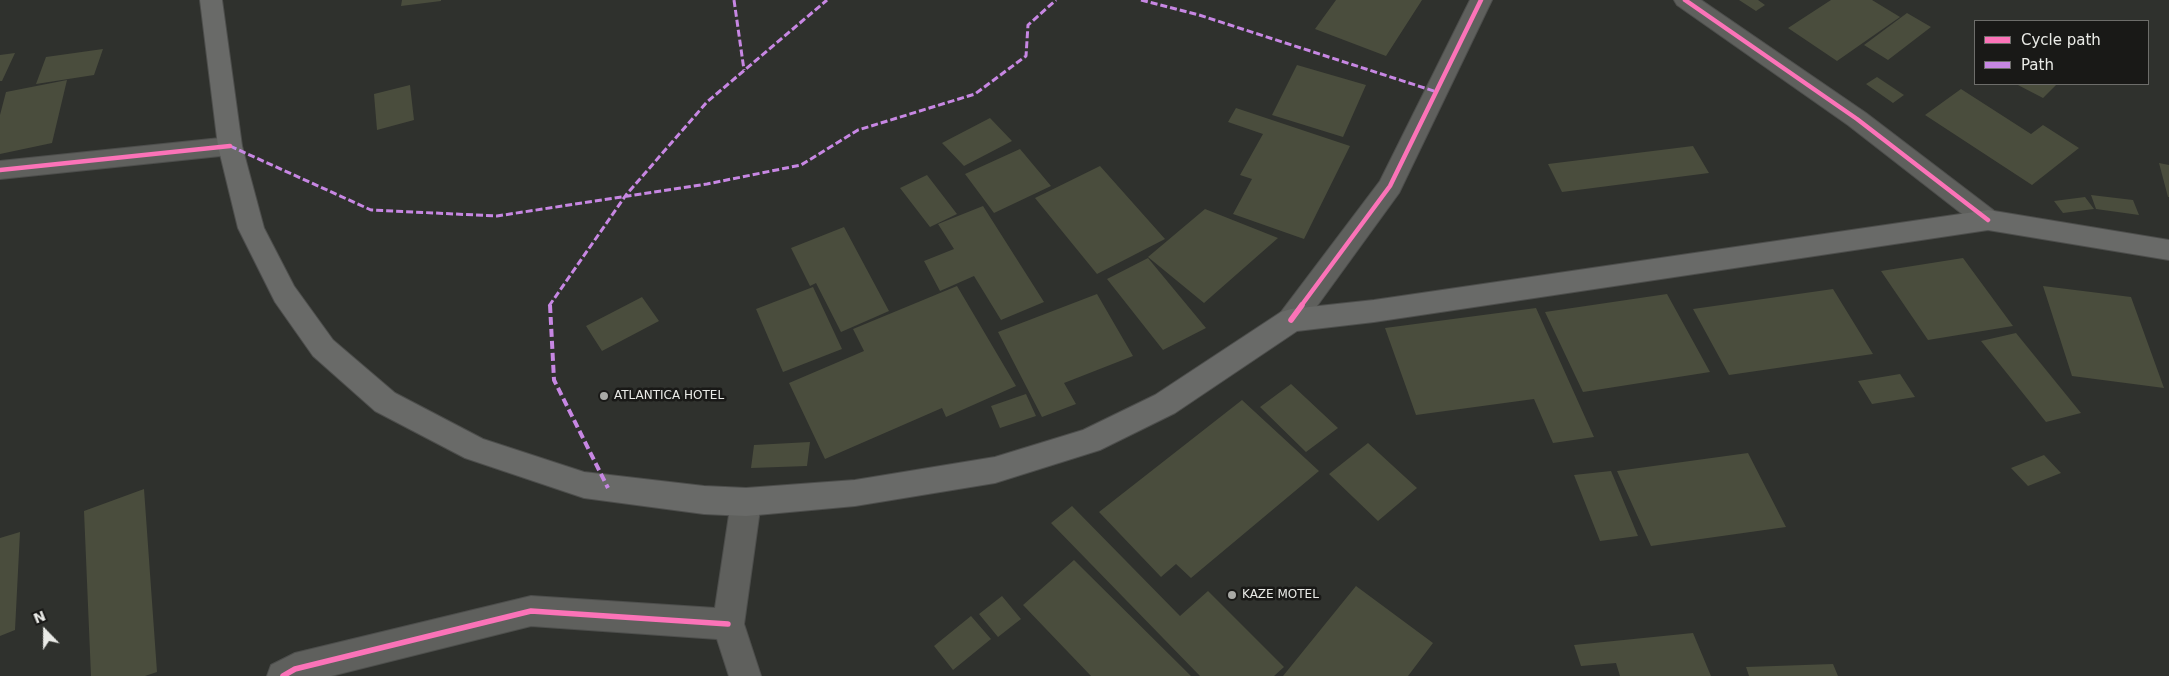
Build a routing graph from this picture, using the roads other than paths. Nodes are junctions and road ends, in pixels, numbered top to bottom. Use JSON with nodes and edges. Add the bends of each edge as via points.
{"nodes":[{"id":1,"x":211,"y":0,"type":"edge"},
{"id":2,"x":1481,"y":0,"type":"edge"},
{"id":3,"x":1685,"y":0,"type":"edge"},
{"id":4,"x":230,"y":146,"type":"junction"},
{"id":5,"x":0,"y":170,"type":"edge"},
{"id":6,"x":1988,"y":220,"type":"junction"},
{"id":7,"x":2169,"y":250,"type":"edge"},
{"id":8,"x":1291,"y":320,"type":"junction"},
{"id":9,"x":746,"y":502,"type":"junction"},
{"id":10,"x":728,"y":624,"type":"junction"},
{"id":11,"x":283,"y":676,"type":"edge"},
{"id":12,"x":745,"y":676,"type":"edge"}],
"edges":[{"from":1,"to":4,"type":"main road"},
{"from":2,"to":8,"type":"street","via":[[1390,186]]},
{"from":3,"to":6,"type":"street","via":[[1857,120]]},
{"from":4,"to":5,"type":"street"},
{"from":4,"to":9,"type":"main road","via":[[251,228],[284,294],[324,348],[385,402],[476,449],[584,485]]},
{"from":6,"to":7,"type":"main road"},
{"from":6,"to":8,"type":"main road","via":[[1374,311]]},
{"from":8,"to":9,"type":"main road","via":[[1165,404],[1090,441],[995,470],[855,493]]},
{"from":9,"to":10,"type":"street"},
{"from":10,"to":11,"type":"street","via":[[531,611],[295,669]]},
{"from":10,"to":12,"type":"street"}]}
